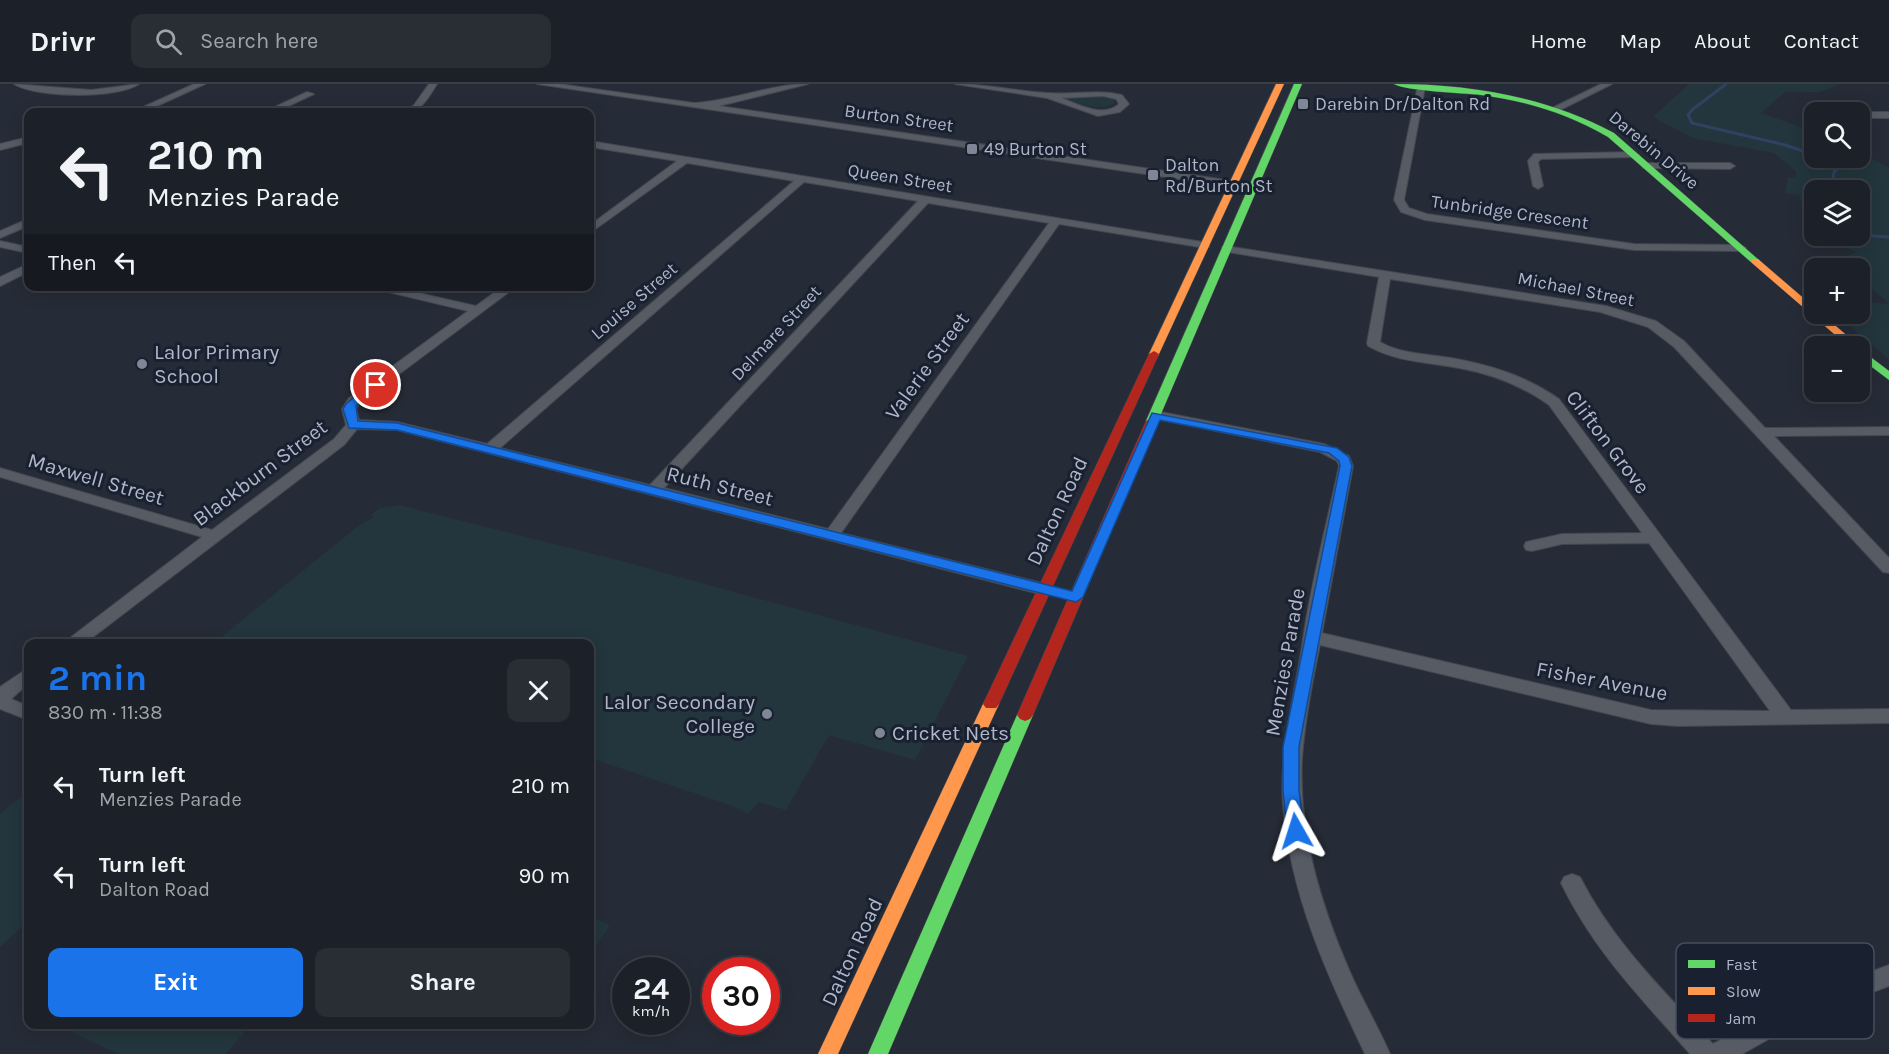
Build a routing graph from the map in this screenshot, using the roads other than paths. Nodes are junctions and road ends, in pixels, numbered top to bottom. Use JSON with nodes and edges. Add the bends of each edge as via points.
{"nodes":[{"id":1,"x":18,"y":84,"type":"edge"},
{"id":2,"x":135,"y":84,"type":"edge"},
{"id":3,"x":201,"y":84,"type":"edge"},
{"id":4,"x":433,"y":84,"type":"edge"},
{"id":5,"x":541,"y":84,"type":"edge"},
{"id":6,"x":804,"y":84,"type":"edge"},
{"id":7,"x":958,"y":84,"type":"edge"},
{"id":8,"x":1280,"y":84,"type":"edge"},
{"id":9,"x":1298,"y":84,"type":"edge"},
{"id":10,"x":1398,"y":84,"type":"edge"},
{"id":11,"x":1608,"y":84,"type":"edge"},
{"id":12,"x":1421,"y":87,"type":"junction"},
{"id":13,"x":310,"y":94,"type":"dead end"},
{"id":14,"x":1049,"y":96,"type":"junction"},
{"id":15,"x":709,"y":105,"type":"junction"},
{"id":16,"x":146,"y":108,"type":"edge"},
{"id":17,"x":278,"y":108,"type":"edge"},
{"id":18,"x":415,"y":108,"type":"edge"},
{"id":19,"x":1557,"y":108,"type":"junction"},
{"id":20,"x":1870,"y":114,"type":"edge"},
{"id":21,"x":1889,"y":115,"type":"edge"},
{"id":22,"x":24,"y":141,"type":"edge"},
{"id":23,"x":594,"y":145,"type":"edge"},
{"id":24,"x":0,"y":147,"type":"edge"},
{"id":25,"x":1634,"y":155,"type":"junction"},
{"id":26,"x":685,"y":160,"type":"junction"},
{"id":27,"x":1647,"y":166,"type":"junction"},
{"id":28,"x":1730,"y":166,"type":"dead end"},
{"id":29,"x":802,"y":179,"type":"junction"},
{"id":30,"x":1233,"y":184,"type":"junction"},
{"id":31,"x":1538,"y":186,"type":"dead end"},
{"id":32,"x":1254,"y":187,"type":"junction"},
{"id":33,"x":926,"y":199,"type":"junction"},
{"id":34,"x":1057,"y":220,"type":"junction"},
{"id":35,"x":24,"y":224,"type":"edge"},
{"id":36,"x":594,"y":227,"type":"edge"},
{"id":37,"x":0,"y":235,"type":"edge"},
{"id":38,"x":0,"y":244,"type":"edge"},
{"id":39,"x":1205,"y":244,"type":"junction"},
{"id":40,"x":1740,"y":248,"type":"junction"},
{"id":41,"x":24,"y":249,"type":"edge"},
{"id":42,"x":1227,"y":249,"type":"junction"},
{"id":43,"x":24,"y":270,"type":"edge"},
{"id":44,"x":1385,"y":274,"type":"junction"},
{"id":45,"x":0,"y":282,"type":"edge"},
{"id":46,"x":392,"y":291,"type":"edge"},
{"id":47,"x":504,"y":291,"type":"edge"},
{"id":48,"x":1804,"y":303,"type":"edge"},
{"id":49,"x":479,"y":310,"type":"junction"},
{"id":50,"x":1829,"y":324,"type":"edge"},
{"id":51,"x":1842,"y":336,"type":"edge"},
{"id":52,"x":1870,"y":361,"type":"edge"},
{"id":53,"x":1889,"y":377,"type":"edge"},
{"id":54,"x":1156,"y":415,"type":"junction"},
{"id":55,"x":353,"y":425,"type":"junction"},
{"id":56,"x":1889,"y":431,"type":"edge"},
{"id":57,"x":1761,"y":432,"type":"junction"},
{"id":58,"x":489,"y":450,"type":"junction"},
{"id":59,"x":0,"y":472,"type":"edge"},
{"id":60,"x":653,"y":491,"type":"junction"},
{"id":61,"x":215,"y":536,"type":"junction"},
{"id":62,"x":831,"y":536,"type":"junction"},
{"id":63,"x":1653,"y":538,"type":"junction"},
{"id":64,"x":1532,"y":546,"type":"dead end"},
{"id":65,"x":1889,"y":568,"type":"edge"},
{"id":66,"x":1060,"y":593,"type":"junction"},
{"id":67,"x":1311,"y":637,"type":"junction"},
{"id":68,"x":78,"y":639,"type":"edge"},
{"id":69,"x":24,"y":678,"type":"edge"},
{"id":70,"x":0,"y":697,"type":"edge"},
{"id":71,"x":0,"y":702,"type":"edge"},
{"id":72,"x":24,"y":711,"type":"edge"},
{"id":73,"x":1889,"y":716,"type":"edge"},
{"id":74,"x":1786,"y":718,"type":"junction"},
{"id":75,"x":1572,"y":883,"type":"dead end"},
{"id":76,"x":1889,"y":975,"type":"edge"},
{"id":77,"x":1874,"y":981,"type":"edge"},
{"id":78,"x":1676,"y":1020,"type":"edge"},
{"id":79,"x":1693,"y":1039,"type":"edge"},
{"id":80,"x":1746,"y":1039,"type":"edge"},
{"id":81,"x":828,"y":1054,"type":"edge"},
{"id":82,"x":878,"y":1054,"type":"edge"},
{"id":83,"x":1378,"y":1054,"type":"edge"},
{"id":84,"x":1706,"y":1054,"type":"edge"},
{"id":85,"x":1719,"y":1054,"type":"edge"}],
"edges":[{"from":1,"to":2,"type":"street","via":[[78,94]]},
{"from":3,"to":16,"type":"street"},
{"from":4,"to":18,"type":"street"},
{"from":5,"to":15,"type":"street","name":"Burton Street"},
{"from":6,"to":15,"type":"street"},
{"from":7,"to":14,"type":"street"},
{"from":8,"to":30,"type":"main road","name":"Dalton Road"},
{"from":9,"to":32,"type":"main road","name":"Dalton Road"},
{"from":10,"to":12,"type":"main road","name":"Darebin Drive"},
{"from":11,"to":19,"type":"street"},
{"from":12,"to":19,"type":"main road","name":"Darebin Drive"},
{"from":12,"to":40,"type":"street","name":"Tunbridge Crescent","via":[[1398,200],[1405,210],[1634,247]]},
{"from":13,"to":17,"type":"street"},
{"from":14,"to":14,"type":"street","via":[[1103,93],[1119,97],[1124,104],[1117,110],[1093,112]]},
{"from":15,"to":30,"type":"street","name":"Burton Street","via":[[721,110]]},
{"from":19,"to":25,"type":"main road","name":"Darebin Drive","via":[[1604,129]]},
{"from":20,"to":21,"type":"street"},
{"from":22,"to":24,"type":"street"},
{"from":23,"to":26,"type":"street","name":"Queen Street"},
{"from":25,"to":27,"type":"main road","name":"Darebin Drive"},
{"from":25,"to":31,"type":"street","via":[[1538,156],[1533,161]]},
{"from":26,"to":29,"type":"street","name":"Queen Street"},
{"from":26,"to":36,"type":"street"},
{"from":27,"to":28,"type":"street"},
{"from":27,"to":40,"type":"main road","name":"Darebin Drive"},
{"from":29,"to":33,"type":"street","name":"Queen Street"},
{"from":29,"to":58,"type":"street","name":"Louise Street"},
{"from":30,"to":32,"type":"main road","name":"Burton Street"},
{"from":30,"to":39,"type":"main road","name":"Dalton Road"},
{"from":32,"to":42,"type":"main road","name":"Dalton Road"},
{"from":33,"to":34,"type":"street","name":"Queen Street"},
{"from":33,"to":60,"type":"street","name":"Delmare Street"},
{"from":34,"to":39,"type":"street","name":"Queen Street"},
{"from":34,"to":62,"type":"street","name":"Valerie Street"},
{"from":35,"to":37,"type":"street"},
{"from":38,"to":41,"type":"street"},
{"from":39,"to":66,"type":"main road","name":"Dalton Road"},
{"from":40,"to":48,"type":"main road","name":"Darebin Drive"},
{"from":42,"to":44,"type":"street","name":"Michael Street"},
{"from":42,"to":54,"type":"main road","name":"Dalton Road"},
{"from":43,"to":45,"type":"street"},
{"from":44,"to":57,"type":"street","name":"Michael Street","via":[[1602,309],[1640,319],[1679,344]]},
{"from":44,"to":63,"type":"street","name":"Clifton Grove","via":[[1372,339],[1378,347],[1503,373],[1545,394]]},
{"from":46,"to":49,"type":"street"},
{"from":47,"to":49,"type":"street","name":"Blackburn Street"},
{"from":49,"to":55,"type":"street","name":"Blackburn Street","via":[[354,401],[349,409]]},
{"from":50,"to":51,"type":"main road","name":"Darebin Drive"},
{"from":52,"to":53,"type":"main road"},
{"from":54,"to":66,"type":"main road","name":"Dalton Road"},
{"from":54,"to":67,"type":"street","name":"Menzies Parade","via":[[1333,450],[1344,459],[1346,466]]},
{"from":55,"to":58,"type":"street","name":"Ruth Street","via":[[397,426]]},
{"from":55,"to":61,"type":"street","name":"Blackburn Street","via":[[339,442]]},
{"from":56,"to":57,"type":"street"},
{"from":57,"to":65,"type":"street","name":"Michael Street"},
{"from":58,"to":60,"type":"street","name":"Ruth Street"},
{"from":59,"to":61,"type":"street","name":"Maxwell Street"},
{"from":60,"to":62,"type":"street","name":"Ruth Street"},
{"from":61,"to":68,"type":"street","name":"Blackburn Street"},
{"from":62,"to":66,"type":"street","name":"Ruth Street"},
{"from":63,"to":64,"type":"street","via":[[1562,539]]},
{"from":63,"to":74,"type":"street","name":"Clifton Grove"},
{"from":66,"to":81,"type":"main road","name":"Dalton Road"},
{"from":66,"to":82,"type":"main road","name":"Dalton Road"},
{"from":67,"to":74,"type":"street","name":"Fisher Avenue","via":[[1622,712],[1678,719]]},
{"from":67,"to":83,"type":"street","name":"Menzies Parade","via":[[1291,747],[1296,831],[1320,931]]},
{"from":69,"to":70,"type":"street"},
{"from":71,"to":72,"type":"street"},
{"from":73,"to":74,"type":"street","name":"Fisher Avenue"},
{"from":75,"to":78,"type":"street","via":[[1583,909],[1603,938]]},
{"from":76,"to":77,"type":"street"},
{"from":79,"to":84,"type":"street"},
{"from":80,"to":85,"type":"street"}]}
